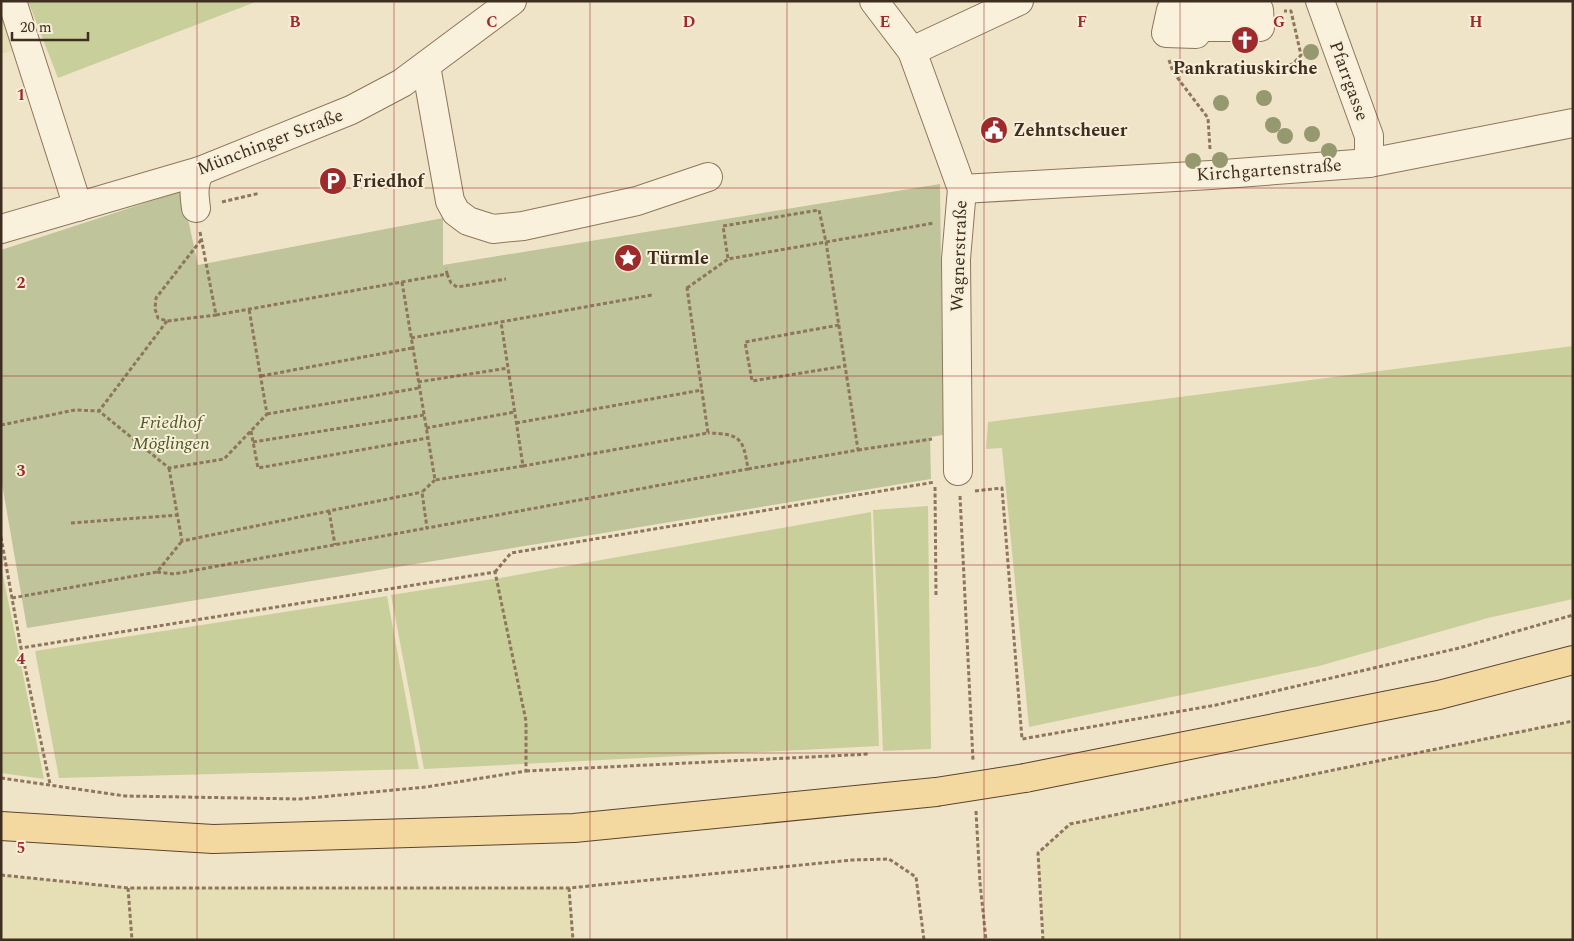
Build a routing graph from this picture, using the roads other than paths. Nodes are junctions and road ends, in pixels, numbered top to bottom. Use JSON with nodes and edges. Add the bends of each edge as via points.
{"nodes":[{"id":1,"x":12,"y":1,"type":"edge"},
{"id":2,"x":512,"y":1,"type":"edge"},
{"id":3,"x":874,"y":1,"type":"edge"},
{"id":4,"x":1019,"y":1,"type":"edge"},
{"id":5,"x":1320,"y":1,"type":"edge"},
{"id":6,"x":912,"y":51,"type":"junction"},
{"id":7,"x":426,"y":66,"type":"junction"},
{"id":8,"x":1573,"y":123,"type":"edge"},
{"id":9,"x":1369,"y":163,"type":"junction"},
{"id":10,"x":200,"y":171,"type":"junction"},
{"id":11,"x":708,"y":177,"type":"dead end"},
{"id":12,"x":962,"y":188,"type":"junction"},
{"id":13,"x":78,"y":207,"type":"junction"},
{"id":14,"x":196,"y":208,"type":"road end"},
{"id":15,"x":1,"y":230,"type":"edge"},
{"id":16,"x":947,"y":480,"type":"road end"},
{"id":17,"x":1573,"y":660,"type":"edge"},
{"id":18,"x":1,"y":826,"type":"edge"}],
"edges":[{"from":1,"to":13,"type":"street"},
{"from":2,"to":7,"type":"street","name":"Münchinger Straße"},
{"from":3,"to":6,"type":"street","name":"Wagnerstraße"},
{"from":4,"to":6,"type":"street"},
{"from":5,"to":9,"type":"street","name":"Pfarrgasse","via":[[1369,136]]},
{"from":6,"to":12,"type":"street","name":"Wagnerstraße"},
{"from":7,"to":10,"type":"street","name":"Münchinger Straße","via":[[351,110]]},
{"from":7,"to":11,"type":"street","via":[[450,201],[456,212],[485,228],[523,226],[637,201]]},
{"from":8,"to":9,"type":"street","name":"Kirchgartenstraße"},
{"from":9,"to":12,"type":"street","name":"Kirchgartenstraße"},
{"from":10,"to":13,"type":"street","name":"Münchinger Straße"},
{"from":10,"to":14,"type":"street","via":[[195,180]]},
{"from":12,"to":16,"type":"street","name":"Wagnerstraße"},
{"from":13,"to":15,"type":"street","name":"Münchinger Straße"},
{"from":17,"to":18,"type":"main road","bridge":true,"via":[[1438,695],[1025,778],[936,792],[564,828],[213,839]]}]}
